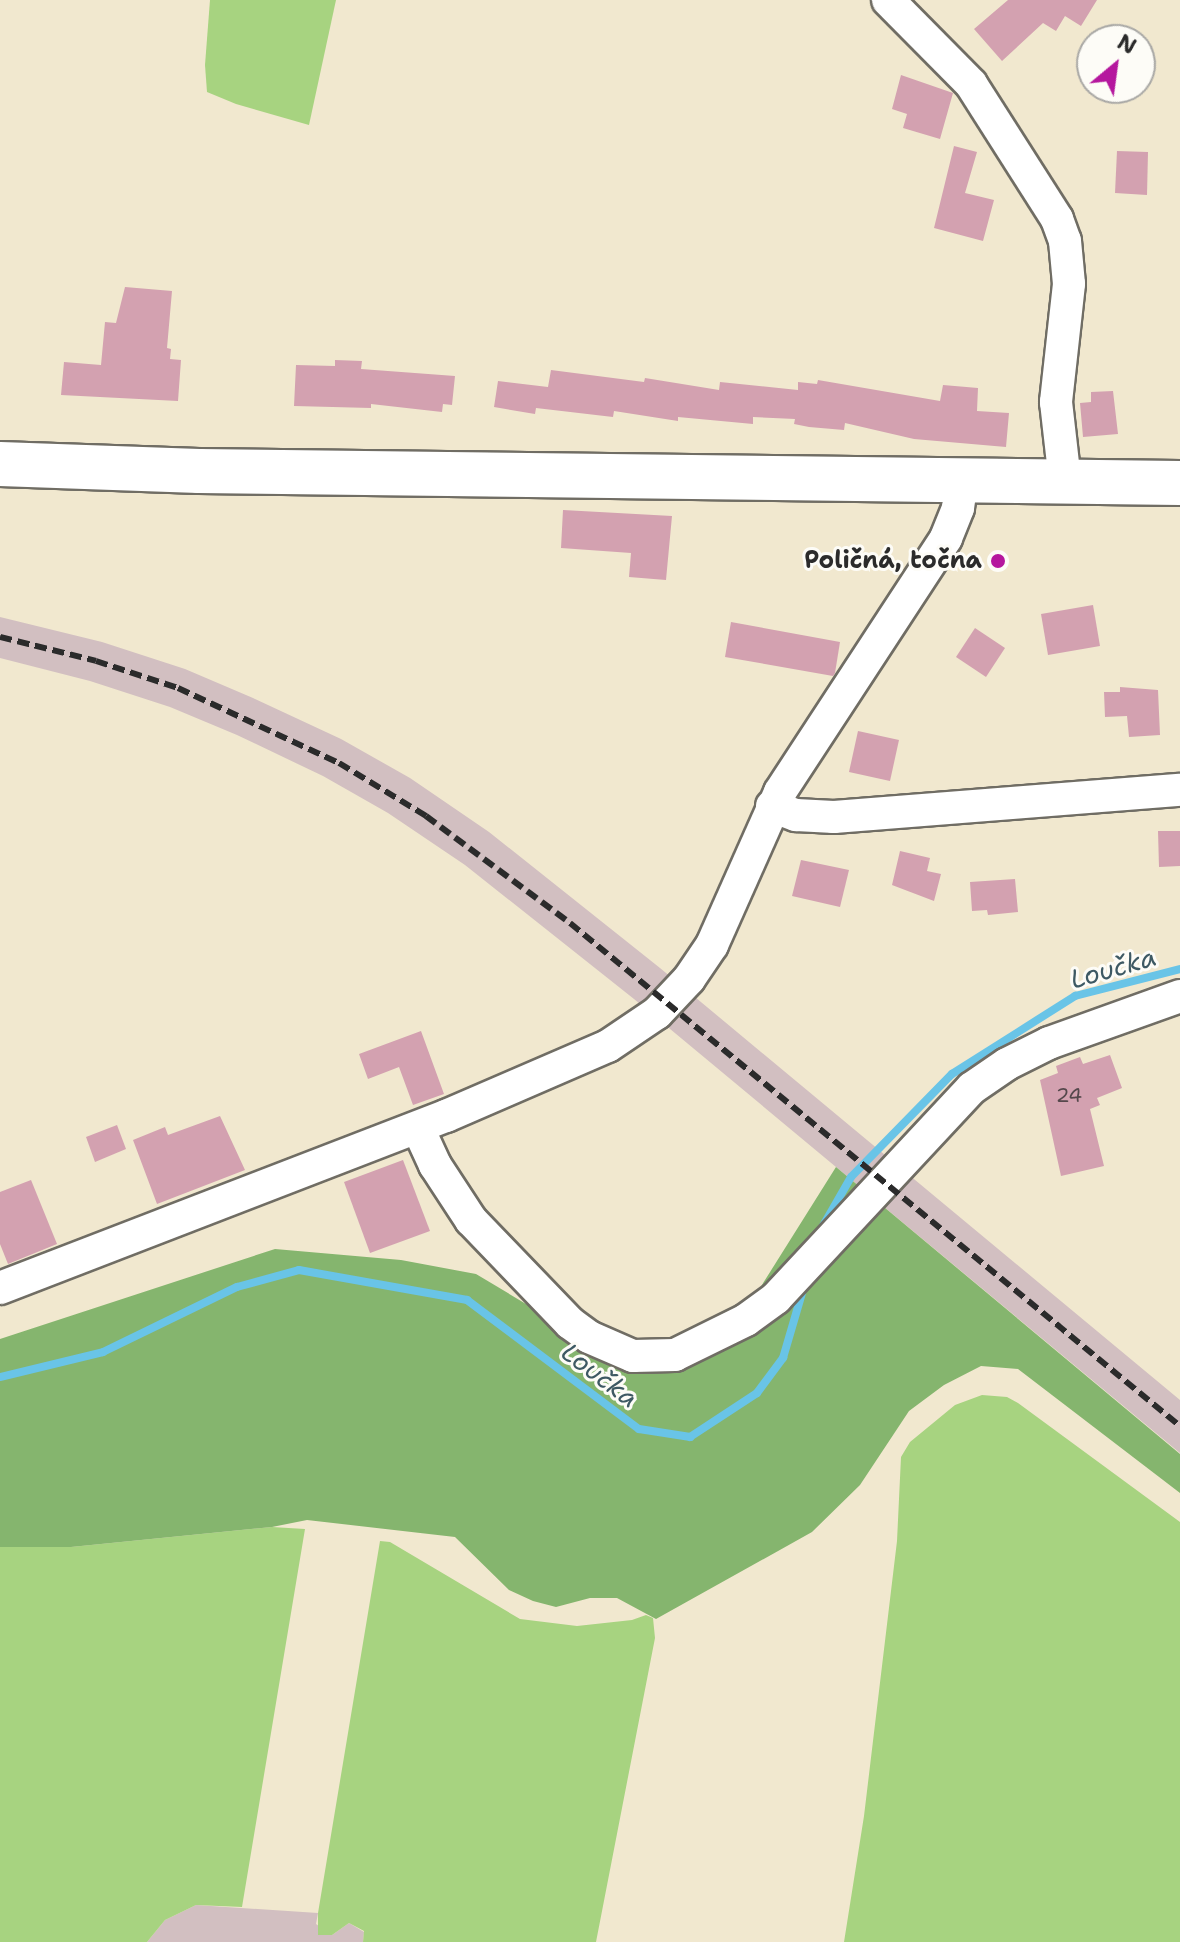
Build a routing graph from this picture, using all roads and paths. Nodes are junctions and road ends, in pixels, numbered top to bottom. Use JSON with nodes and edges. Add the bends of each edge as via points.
{"nodes":[{"id":1,"x":888,"y":0,"type":"edge"},
{"id":2,"x":0,"y":464,"type":"edge"},
{"id":3,"x":962,"y":480,"type":"junction"},
{"id":4,"x":1065,"y":481,"type":"junction"},
{"id":5,"x":1180,"y":483,"type":"edge"},
{"id":6,"x":1180,"y":790,"type":"edge"},
{"id":7,"x":772,"y":806,"type":"junction"},
{"id":8,"x":1180,"y":996,"type":"edge"},
{"id":9,"x":418,"y":1128,"type":"junction"},
{"id":10,"x":0,"y":1288,"type":"edge"}],
"edges":[{"from":1,"to":4,"type":"street","via":[[971,84],[1057,219],[1069,284],[1056,402]]},
{"from":2,"to":3,"type":"main road"},
{"from":3,"to":4,"type":"main road"},
{"from":3,"to":7,"type":"street","via":[[946,538]]},
{"from":4,"to":5,"type":"main road"},
{"from":6,"to":7,"type":"street","via":[[820,818]]},
{"from":7,"to":9,"type":"street","via":[[712,945],[657,1013],[608,1046]]},
{"from":8,"to":9,"type":"street","via":[[1049,1043],[972,1088],[776,1298],[746,1320],[675,1355],[633,1356],[570,1323],[471,1220],[440,1175]]},
{"from":9,"to":10,"type":"street"}]}
